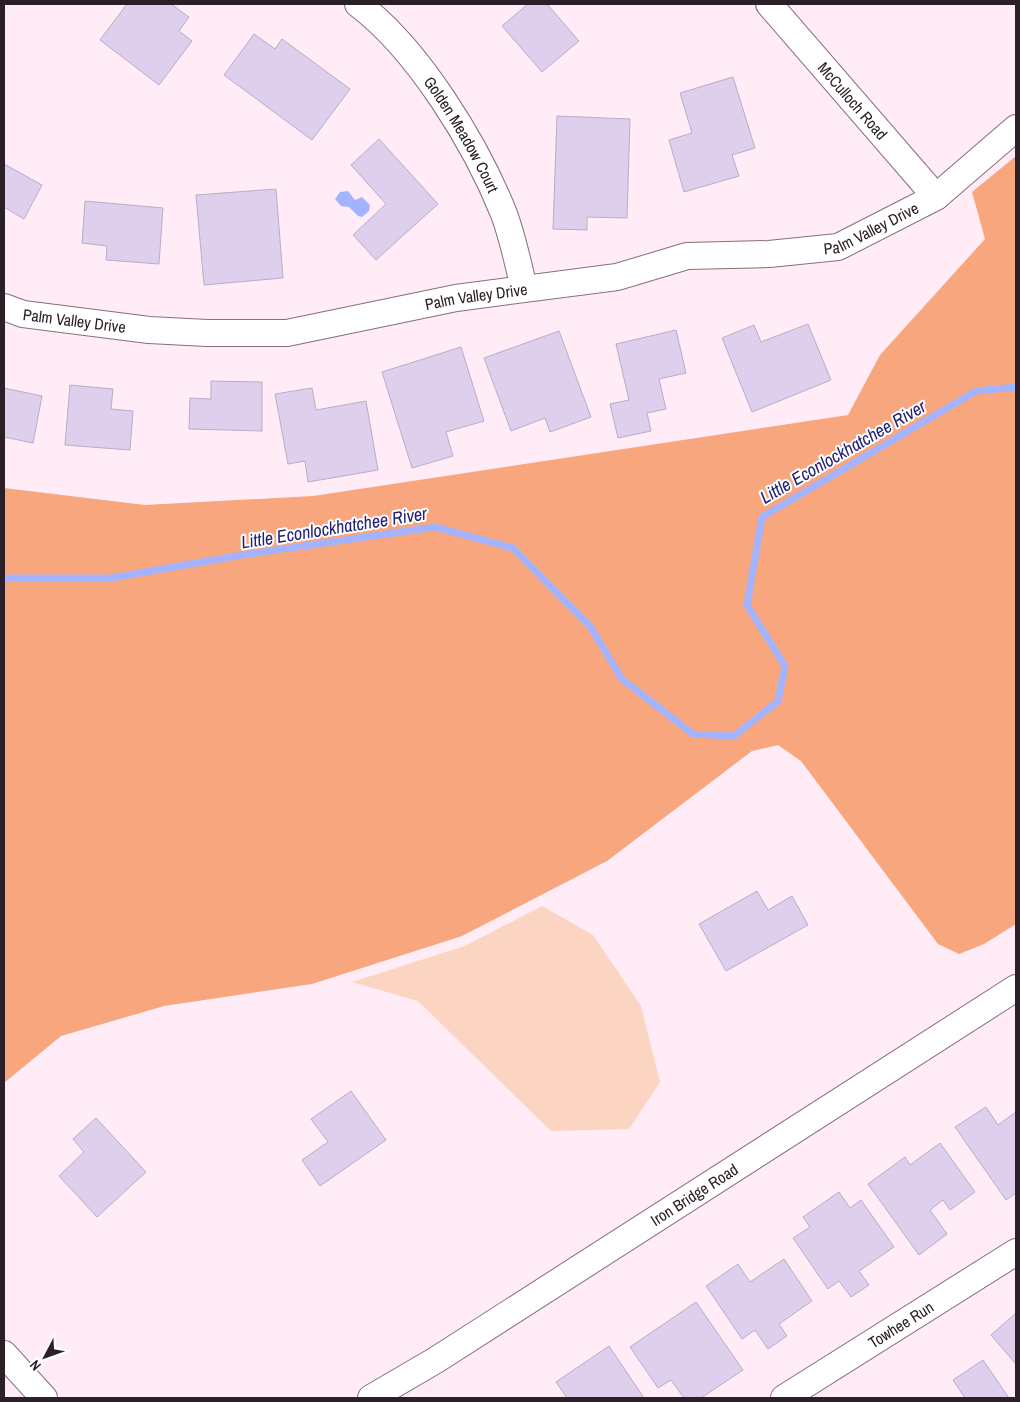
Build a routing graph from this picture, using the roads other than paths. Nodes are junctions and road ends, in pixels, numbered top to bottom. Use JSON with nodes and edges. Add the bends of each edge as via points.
{"nodes":[{"id":1,"x":358,"y":4,"type":"edge"},
{"id":2,"x":769,"y":4,"type":"edge"},
{"id":3,"x":1016,"y":128,"type":"edge"},
{"id":4,"x":936,"y":197,"type":"junction"},
{"id":5,"x":524,"y":288,"type":"junction"},
{"id":6,"x":4,"y":307,"type":"edge"},
{"id":7,"x":1016,"y":988,"type":"edge"},
{"id":8,"x":1016,"y":1252,"type":"edge"},
{"id":9,"x":4,"y":1354,"type":"edge"},
{"id":10,"x":44,"y":1398,"type":"edge"},
{"id":11,"x":372,"y":1398,"type":"edge"},
{"id":12,"x":784,"y":1398,"type":"edge"}],
"edges":[{"from":1,"to":5,"type":"street","name":"Golden Meadow Court","via":[[379,20],[417,63],[463,132],[504,215]]},
{"from":2,"to":4,"type":"street","name":"McCulloch Road"},
{"from":3,"to":4,"type":"street","name":"Palm Valley Drive"},
{"from":4,"to":5,"type":"street","name":"Palm Valley Drive","via":[[838,247],[769,254],[686,256],[617,277]]},
{"from":5,"to":6,"type":"street","name":"Palm Valley Drive","via":[[456,298],[287,333],[149,330],[23,314]]},
{"from":7,"to":11,"type":"street","name":"Iron Bridge Road"},
{"from":8,"to":12,"type":"street","name":"Towhee Run"},
{"from":9,"to":10,"type":"street"}]}
